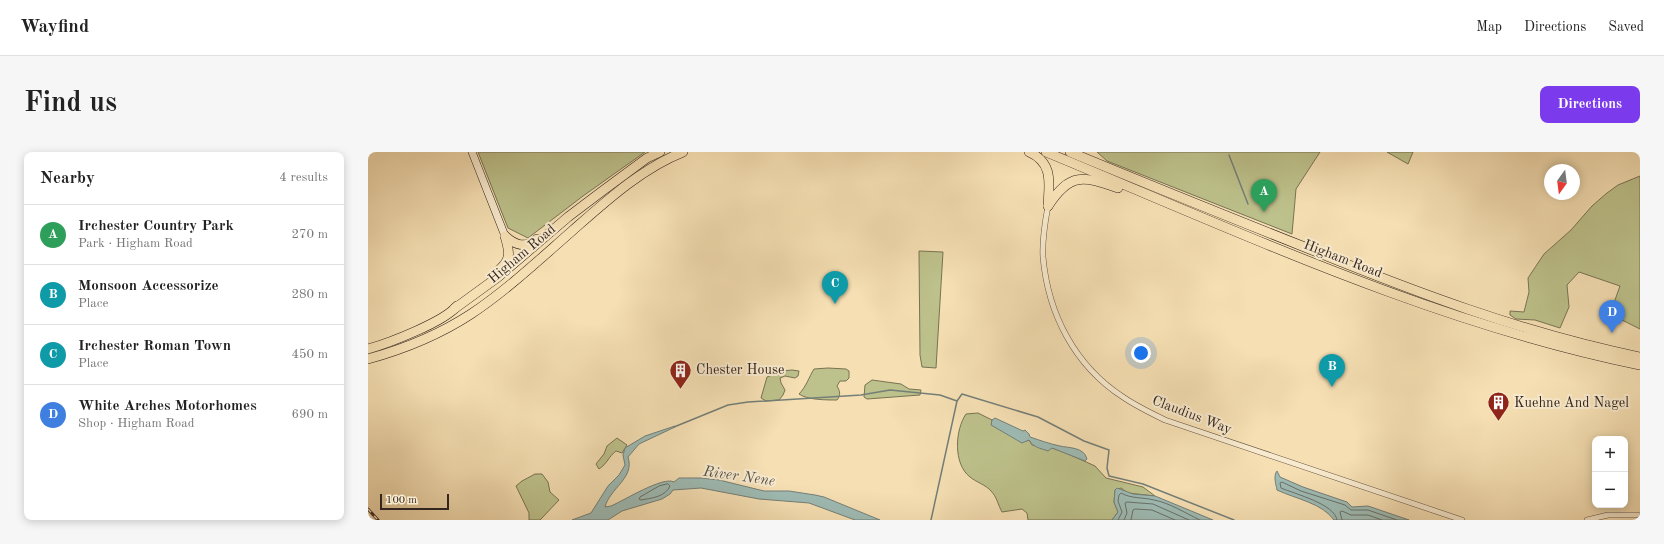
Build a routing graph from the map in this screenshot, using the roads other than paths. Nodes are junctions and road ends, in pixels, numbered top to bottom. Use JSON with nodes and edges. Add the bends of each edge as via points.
{"nodes":[{"id":1,"x":472,"y":152,"type":"edge"},
{"id":2,"x":660,"y":152,"type":"edge"},
{"id":3,"x":683,"y":152,"type":"edge"},
{"id":4,"x":1030,"y":152,"type":"edge"},
{"id":5,"x":1046,"y":152,"type":"edge"},
{"id":6,"x":1070,"y":152,"type":"edge"},
{"id":7,"x":1170,"y":203,"type":"junction"},
{"id":8,"x":1048,"y":206,"type":"junction"},
{"id":9,"x":568,"y":217,"type":"junction"},
{"id":10,"x":505,"y":236,"type":"junction"},
{"id":11,"x":454,"y":309,"type":"junction"},
{"id":12,"x":368,"y":349,"type":"edge"},
{"id":13,"x":1640,"y":357,"type":"edge"},
{"id":14,"x":368,"y":359,"type":"edge"},
{"id":15,"x":1640,"y":365,"type":"edge"},
{"id":16,"x":1640,"y":515,"type":"edge"},
{"id":17,"x":1462,"y":520,"type":"edge"},
{"id":18,"x":1587,"y":520,"type":"edge"}],
"edges":[{"from":1,"to":10,"type":"street"},
{"from":2,"to":9,"type":"highway","name":"Higham Road","via":[[647,158]]},
{"from":3,"to":14,"type":"highway","name":"Higham Road","via":[[654,167],[615,193],[471,314],[395,352]]},
{"from":4,"to":8,"type":"highway","via":[[1041,159],[1048,170]]},
{"from":5,"to":7,"type":"highway","name":"Higham Road"},
{"from":6,"to":13,"type":"highway","name":"Higham Road","via":[[1427,295],[1513,325]]},
{"from":7,"to":8,"type":"highway","via":[[1088,179],[1066,184]]},
{"from":7,"to":15,"type":"highway","name":"Higham Road","via":[[1266,244],[1442,310],[1543,342]]},
{"from":8,"to":17,"type":"street","name":"Claudius Way","via":[[1043,256],[1047,287],[1056,317],[1081,360],[1122,397],[1165,420]]},
{"from":9,"to":10,"type":"highway","via":[[528,244],[515,244]]},
{"from":9,"to":11,"type":"highway","name":"Higham Road","via":[[498,277]]},
{"from":10,"to":11,"type":"highway","via":[[509,251],[506,264]]},
{"from":11,"to":12,"type":"highway","via":[[387,344]]},
{"from":16,"to":18,"type":"street","via":[[1608,515]]}]}
